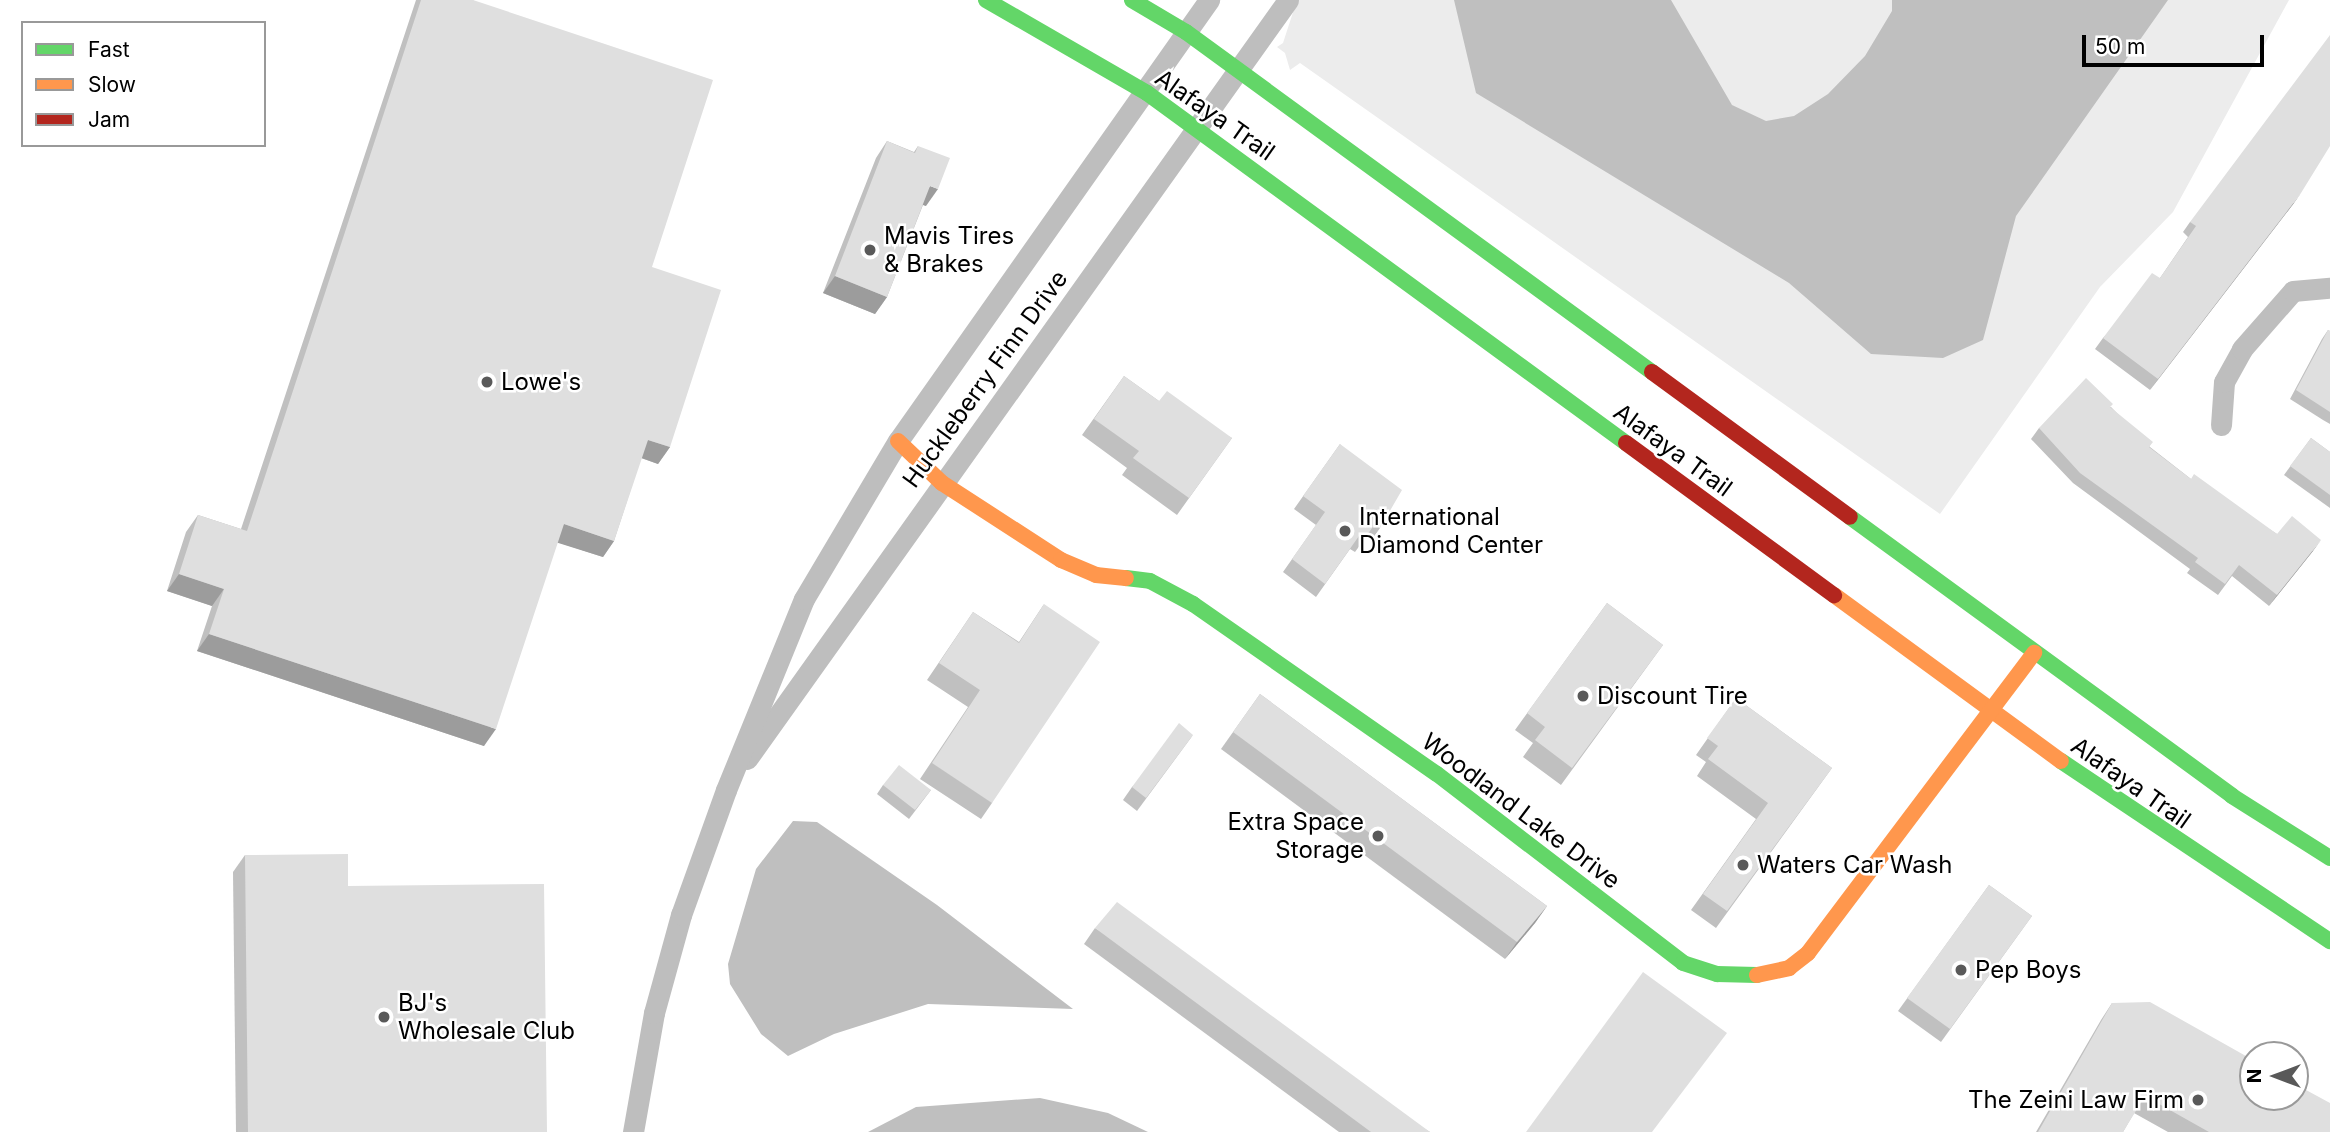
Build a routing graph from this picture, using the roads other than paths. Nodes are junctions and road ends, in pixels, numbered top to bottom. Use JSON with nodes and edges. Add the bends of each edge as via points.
{"nodes":[{"id":1,"x":986,"y":0,"type":"edge"},
{"id":2,"x":1132,"y":0,"type":"edge"},
{"id":3,"x":1209,"y":0,"type":"edge"},
{"id":4,"x":1288,"y":0,"type":"edge"},
{"id":5,"x":1186,"y":32,"type":"junction"},
{"id":6,"x":1238,"y":72,"type":"junction"},
{"id":7,"x":1147,"y":93,"type":"junction"},
{"id":8,"x":1197,"y":129,"type":"junction"},
{"id":9,"x":2330,"y":288,"type":"edge"},
{"id":10,"x":2221,"y":425,"type":"dead end"},
{"id":11,"x":898,"y":441,"type":"junction"},
{"id":12,"x":942,"y":484,"type":"junction"},
{"id":13,"x":2034,"y":653,"type":"junction"},
{"id":14,"x":1989,"y":710,"type":"junction"},
{"id":15,"x":726,"y":790,"type":"junction"},
{"id":16,"x":2330,"y":858,"type":"edge"},
{"id":17,"x":2330,"y":941,"type":"edge"},
{"id":18,"x":633,"y":1132,"type":"edge"}],
"edges":[{"from":1,"to":7,"type":"main road","name":"Alafaya Trail"},
{"from":2,"to":5,"type":"main road","name":"Alafaya Trail"},
{"from":3,"to":5,"type":"street","name":"Huckleberry Finn Drive"},
{"from":4,"to":6,"type":"street","name":"Huckleberry Finn Drive"},
{"from":5,"to":6,"type":"main road","name":"Alafaya Trail"},
{"from":5,"to":7,"type":"street","name":"Huckleberry Finn Drive"},
{"from":6,"to":8,"type":"street","name":"Huckleberry Finn Drive"},
{"from":6,"to":13,"type":"main road","name":"Alafaya Trail"},
{"from":7,"to":8,"type":"main road","name":"Alafaya Trail"},
{"from":7,"to":11,"type":"street","name":"Huckleberry Finn Drive"},
{"from":8,"to":12,"type":"street","name":"Huckleberry Finn Drive"},
{"from":8,"to":14,"type":"main road","name":"Alafaya Trail"},
{"from":9,"to":10,"type":"street","via":[[2293,292],[2250,339],[2224,383]]},
{"from":11,"to":12,"type":"main road","name":"Woodland Lake Drive"},
{"from":11,"to":15,"type":"street","name":"Huckleberry Finn Drive","via":[[804,599]]},
{"from":12,"to":14,"type":"main road","name":"Woodland Lake Drive","via":[[1061,560],[1096,575],[1150,580],[1193,604],[1437,774],[1683,963],[1717,974],[1754,976],[1789,968],[1808,953]]},
{"from":12,"to":15,"type":"street","name":"Huckleberry Finn Drive"},
{"from":13,"to":14,"type":"main road","name":"Woodland Lake Drive"},
{"from":13,"to":16,"type":"main road","name":"Alafaya Trail","via":[[2232,796]]},
{"from":14,"to":17,"type":"main road","name":"Alafaya Trail","via":[[2195,856]]},
{"from":15,"to":18,"type":"street","name":"Huckleberry Finn Drive","via":[[681,915],[654,1013]]}]}
